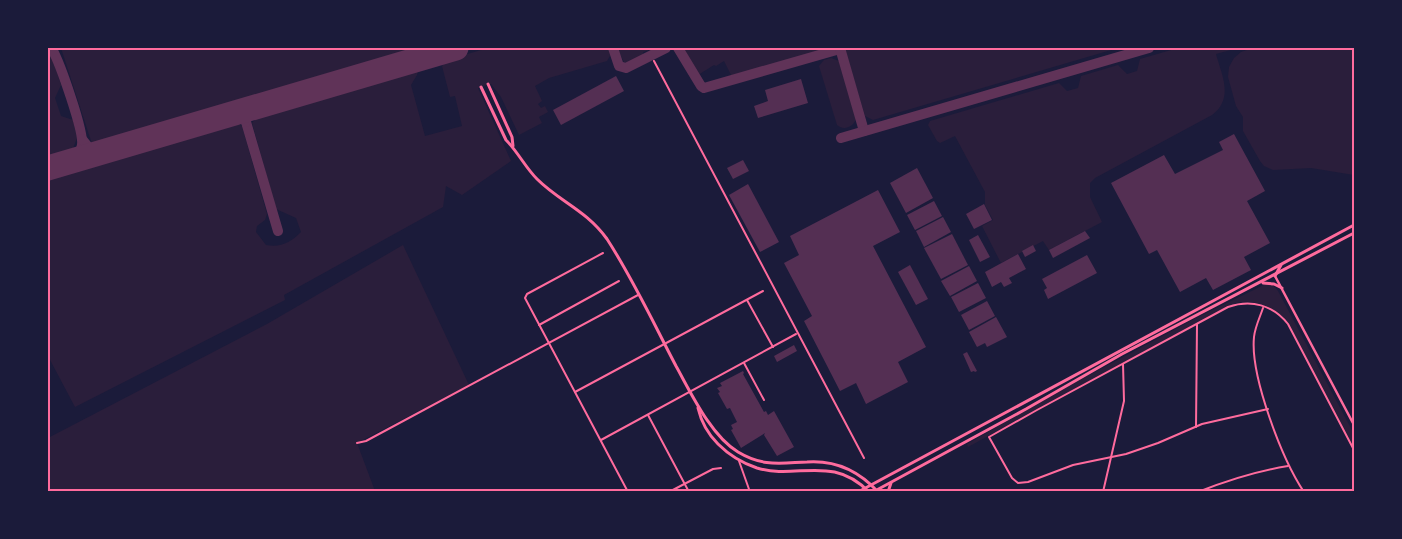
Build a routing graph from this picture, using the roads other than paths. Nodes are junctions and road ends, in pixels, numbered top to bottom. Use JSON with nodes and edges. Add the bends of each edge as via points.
{"nodes":[{"id":1,"x":654,"y":62,"type":"dead end"},
{"id":2,"x":488,"y":84,"type":"dead end"},
{"id":3,"x":481,"y":87,"type":"dead end"},
{"id":4,"x":513,"y":147,"type":"junction"},
{"id":5,"x":1354,"y":225,"type":"edge"},
{"id":6,"x":1354,"y":233,"type":"edge"},
{"id":7,"x":602,"y":253,"type":"dead end"},
{"id":8,"x":1281,"y":265,"type":"junction"},
{"id":9,"x":1265,"y":273,"type":"junction"},
{"id":10,"x":1275,"y":276,"type":"junction"},
{"id":11,"x":619,"y":281,"type":"dead end"},
{"id":12,"x":1260,"y":283,"type":"junction"},
{"id":13,"x":1282,"y":288,"type":"junction"},
{"id":14,"x":763,"y":291,"type":"dead end"},
{"id":15,"x":638,"y":295,"type":"junction"},
{"id":16,"x":746,"y":300,"type":"junction"},
{"id":17,"x":1263,"y":307,"type":"junction"},
{"id":18,"x":1196,"y":324,"type":"junction"},
{"id":19,"x":539,"y":325,"type":"junction"},
{"id":20,"x":798,"y":334,"type":"junction"},
{"id":21,"x":548,"y":343,"type":"junction"},
{"id":22,"x":664,"y":344,"type":"junction"},
{"id":23,"x":772,"y":347,"type":"junction"},
{"id":24,"x":744,"y":363,"type":"junction"},
{"id":25,"x":1123,"y":364,"type":"junction"},
{"id":26,"x":575,"y":392,"type":"junction"},
{"id":27,"x":690,"y":392,"type":"junction"},
{"id":28,"x":764,"y":400,"type":"dead end"},
{"id":29,"x":698,"y":407,"type":"junction"},
{"id":30,"x":1268,"y":409,"type":"junction"},
{"id":31,"x":1007,"y":411,"type":"junction"},
{"id":32,"x":648,"y":415,"type":"junction"},
{"id":33,"x":1011,"y":418,"type":"junction"},
{"id":34,"x":1354,"y":425,"type":"edge"},
{"id":35,"x":1196,"y":427,"type":"junction"},
{"id":36,"x":601,"y":440,"type":"junction"},
{"id":37,"x":357,"y":443,"type":"dead end"},
{"id":38,"x":1354,"y":450,"type":"edge"},
{"id":39,"x":864,"y":458,"type":"dead end"},
{"id":40,"x":1111,"y":458,"type":"junction"},
{"id":41,"x":739,"y":461,"type":"junction"},
{"id":42,"x":1288,"y":466,"type":"junction"},
{"id":43,"x":721,"y":468,"type":"dead end"},
{"id":44,"x":892,"y":481,"type":"junction"},
{"id":45,"x":684,"y":483,"type":"junction"},
{"id":46,"x":872,"y":484,"type":"junction"},
{"id":47,"x":865,"y":488,"type":"junction"},
{"id":48,"x":876,"y":491,"type":"edge"},
{"id":49,"x":628,"y":492,"type":"edge"},
{"id":50,"x":669,"y":492,"type":"edge"},
{"id":51,"x":689,"y":492,"type":"edge"},
{"id":52,"x":750,"y":492,"type":"edge"},
{"id":53,"x":858,"y":492,"type":"edge"},
{"id":54,"x":869,"y":492,"type":"edge"},
{"id":55,"x":888,"y":492,"type":"edge"},
{"id":56,"x":1103,"y":492,"type":"edge"},
{"id":57,"x":1198,"y":492,"type":"edge"},
{"id":58,"x":1304,"y":492,"type":"edge"}],
"edges":[{"from":1,"to":20,"type":"street"},
{"from":2,"to":4,"type":"main road","via":[[512,137]]},
{"from":3,"to":4,"type":"main road","via":[[506,140]]},
{"from":4,"to":15,"type":"main road","via":[[537,179],[595,224],[614,250]]},
{"from":5,"to":8,"type":"main road"},
{"from":6,"to":10,"type":"main road"},
{"from":7,"to":19,"type":"street","via":[[527,294],[526,301]]},
{"from":8,"to":9,"type":"main road"},
{"from":8,"to":10,"type":"main road"},
{"from":9,"to":10,"type":"main road"},
{"from":9,"to":31,"type":"main road"},
{"from":10,"to":12,"type":"main road"},
{"from":10,"to":13,"type":"street"},
{"from":11,"to":19,"type":"street"},
{"from":12,"to":13,"type":"main road"},
{"from":12,"to":33,"type":"main road","via":[[1122,354]]},
{"from":13,"to":34,"type":"street"},
{"from":14,"to":16,"type":"street"},
{"from":15,"to":21,"type":"street"},
{"from":15,"to":22,"type":"main road"},
{"from":16,"to":22,"type":"street"},
{"from":16,"to":23,"type":"street"},
{"from":17,"to":18,"type":"street","via":[[1250,302],[1240,303]]},
{"from":17,"to":30,"type":"street","via":[[1254,336],[1254,351],[1255,366]]},
{"from":17,"to":38,"type":"street","via":[[1281,315],[1288,324]]},
{"from":18,"to":25,"type":"street"},
{"from":18,"to":35,"type":"street"},
{"from":19,"to":21,"type":"street"},
{"from":20,"to":23,"type":"street"},
{"from":20,"to":39,"type":"street"},
{"from":21,"to":26,"type":"street"},
{"from":21,"to":37,"type":"street"},
{"from":22,"to":26,"type":"street"},
{"from":22,"to":27,"type":"main road"},
{"from":23,"to":24,"type":"street"},
{"from":24,"to":27,"type":"street"},
{"from":24,"to":28,"type":"street"},
{"from":25,"to":40,"type":"street","via":[[1124,401]]},
{"from":25,"to":40,"type":"street","via":[[989,437],[1012,478],[1018,482],[1028,482],[1073,465]]},
{"from":26,"to":36,"type":"street"},
{"from":27,"to":29,"type":"main road"},
{"from":27,"to":32,"type":"street"},
{"from":29,"to":41,"type":"main road","via":[[700,418],[714,440]]},
{"from":29,"to":46,"type":"main road","via":[[719,436],[746,456],[771,464],[830,463],[849,469]]},
{"from":30,"to":35,"type":"street"},
{"from":30,"to":42,"type":"street"},
{"from":31,"to":33,"type":"street"},
{"from":31,"to":46,"type":"main road"},
{"from":32,"to":36,"type":"street"},
{"from":32,"to":45,"type":"street"},
{"from":33,"to":44,"type":"main road"},
{"from":35,"to":40,"type":"street"},
{"from":36,"to":49,"type":"street"},
{"from":40,"to":56,"type":"street"},
{"from":41,"to":47,"type":"main road","via":[[770,470],[830,471]]},
{"from":41,"to":52,"type":"street"},
{"from":42,"to":57,"type":"street","via":[[1237,477]]},
{"from":42,"to":58,"type":"street"},
{"from":43,"to":45,"type":"street","via":[[713,468]]},
{"from":44,"to":48,"type":"main road"},
{"from":44,"to":55,"type":"main road"},
{"from":45,"to":50,"type":"street"},
{"from":45,"to":51,"type":"street"},
{"from":46,"to":47,"type":"main road"},
{"from":46,"to":48,"type":"main road"},
{"from":47,"to":53,"type":"main road"},
{"from":47,"to":54,"type":"main road"}]}
